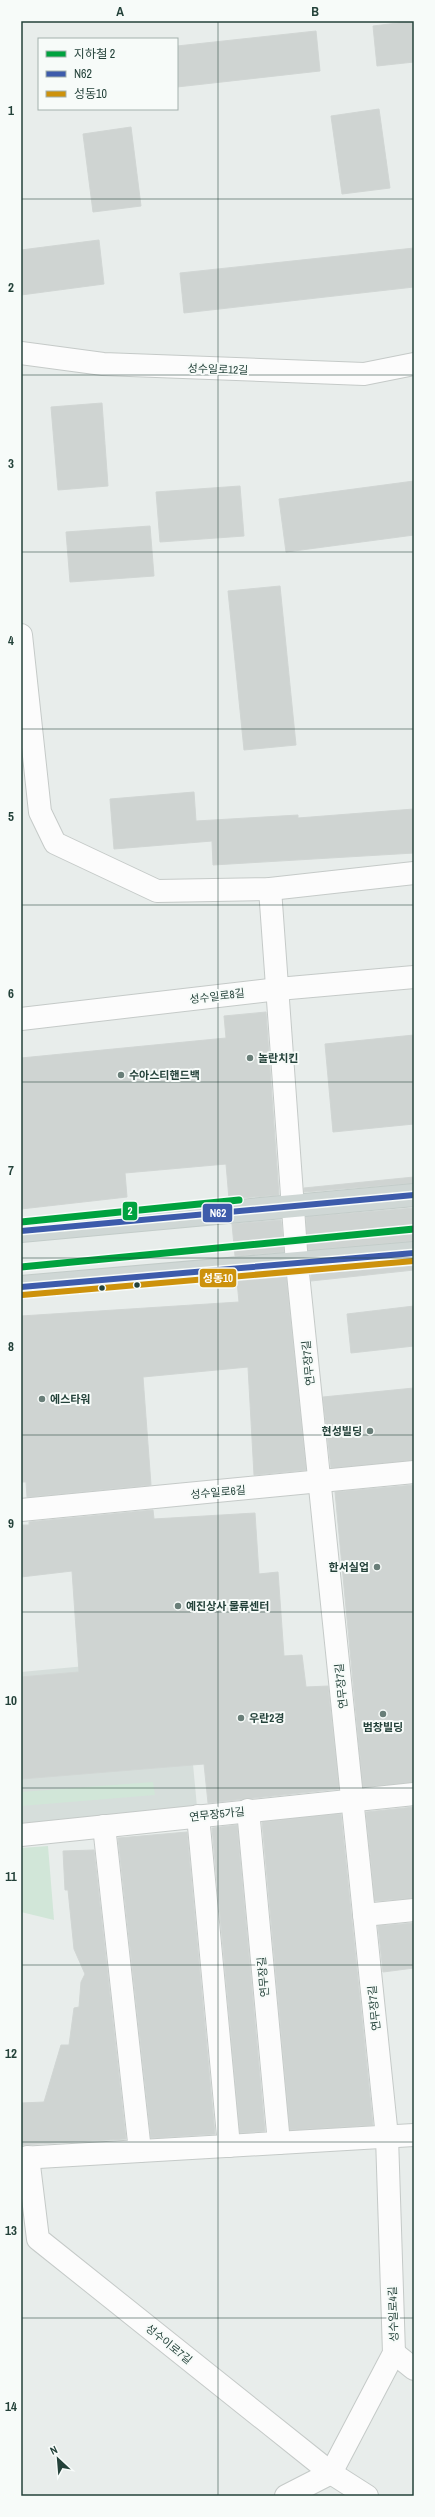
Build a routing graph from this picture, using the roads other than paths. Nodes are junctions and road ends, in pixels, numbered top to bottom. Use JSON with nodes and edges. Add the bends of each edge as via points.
{"nodes":[{"id":1,"x":21,"y":353,"type":"edge"},
{"id":2,"x":414,"y":364,"type":"edge"},
{"id":3,"x":21,"y":636,"type":"edge"},
{"id":4,"x":414,"y":873,"type":"edge"},
{"id":5,"x":270,"y":889,"type":"junction"},
{"id":6,"x":414,"y":977,"type":"edge"},
{"id":7,"x":278,"y":989,"type":"junction"},
{"id":8,"x":21,"y":1019,"type":"edge"},
{"id":9,"x":414,"y":1195,"type":"edge"},
{"id":10,"x":295,"y":1206,"type":"junction"},
{"id":11,"x":21,"y":1232,"type":"edge"},
{"id":12,"x":414,"y":1252,"type":"edge"},
{"id":13,"x":297,"y":1264,"type":"junction"},
{"id":14,"x":21,"y":1288,"type":"edge"},
{"id":15,"x":414,"y":1472,"type":"edge"},
{"id":16,"x":320,"y":1482,"type":"junction"},
{"id":17,"x":21,"y":1510,"type":"edge"},
{"id":18,"x":414,"y":1794,"type":"edge"},
{"id":19,"x":352,"y":1799,"type":"junction"},
{"id":20,"x":248,"y":1810,"type":"junction"},
{"id":21,"x":198,"y":1816,"type":"junction"},
{"id":22,"x":104,"y":1826,"type":"junction"},
{"id":23,"x":21,"y":1835,"type":"edge"},
{"id":24,"x":414,"y":1910,"type":"edge"},
{"id":25,"x":364,"y":1915,"type":"junction"},
{"id":26,"x":414,"y":2135,"type":"edge"},
{"id":27,"x":387,"y":2137,"type":"junction"},
{"id":28,"x":279,"y":2143,"type":"junction"},
{"id":29,"x":229,"y":2146,"type":"junction"},
{"id":30,"x":140,"y":2151,"type":"junction"},
{"id":31,"x":24,"y":2157,"type":"edge"},
{"id":32,"x":394,"y":2352,"type":"junction"},
{"id":33,"x":414,"y":2368,"type":"edge"},
{"id":34,"x":332,"y":2473,"type":"junction"},
{"id":35,"x":286,"y":2496,"type":"edge"},
{"id":36,"x":367,"y":2496,"type":"edge"}],
"edges":[{"from":1,"to":2,"type":"street","name":"성수일로12길","via":[[103,364],[364,374]]},
{"from":3,"to":5,"type":"street","via":[[40,812],[55,843],[156,891]]},
{"from":4,"to":5,"type":"street"},
{"from":5,"to":7,"type":"street","name":"연무장7길"},
{"from":6,"to":7,"type":"street","name":"성수일로8길"},
{"from":7,"to":8,"type":"street","name":"성수일로8길"},
{"from":7,"to":10,"type":"street","name":"연무장7길"},
{"from":9,"to":10,"type":"main road"},
{"from":10,"to":11,"type":"main road"},
{"from":10,"to":13,"type":"street","name":"연무장7길"},
{"from":12,"to":13,"type":"main road"},
{"from":13,"to":14,"type":"main road"},
{"from":13,"to":16,"type":"street","name":"연무장7길"},
{"from":15,"to":16,"type":"street","name":"성수일로6길"},
{"from":16,"to":17,"type":"street","name":"성수일로6길"},
{"from":16,"to":19,"type":"street","name":"연무장7길"},
{"from":18,"to":19,"type":"street","name":"연무장5가길"},
{"from":19,"to":20,"type":"street","name":"연무장5가길"},
{"from":19,"to":25,"type":"street","name":"연무장7길"},
{"from":20,"to":21,"type":"street","name":"연무장5가길"},
{"from":20,"to":28,"type":"street","name":"연무장길"},
{"from":21,"to":22,"type":"street","name":"연무장5가길"},
{"from":21,"to":29,"type":"street"},
{"from":22,"to":23,"type":"street","name":"연무장5가길"},
{"from":22,"to":30,"type":"street"},
{"from":24,"to":25,"type":"street"},
{"from":25,"to":27,"type":"street","name":"연무장7길"},
{"from":26,"to":27,"type":"street"},
{"from":27,"to":28,"type":"street"},
{"from":27,"to":32,"type":"street","name":"성수일로4길"},
{"from":28,"to":29,"type":"street"},
{"from":29,"to":30,"type":"street"},
{"from":30,"to":31,"type":"street"},
{"from":31,"to":34,"type":"street","name":"성수이로7길","via":[[38,2239]]},
{"from":32,"to":33,"type":"street"},
{"from":32,"to":34,"type":"street","name":"성수일로4길"},
{"from":34,"to":35,"type":"street"},
{"from":34,"to":36,"type":"street","name":"성수이로7길"}]}
